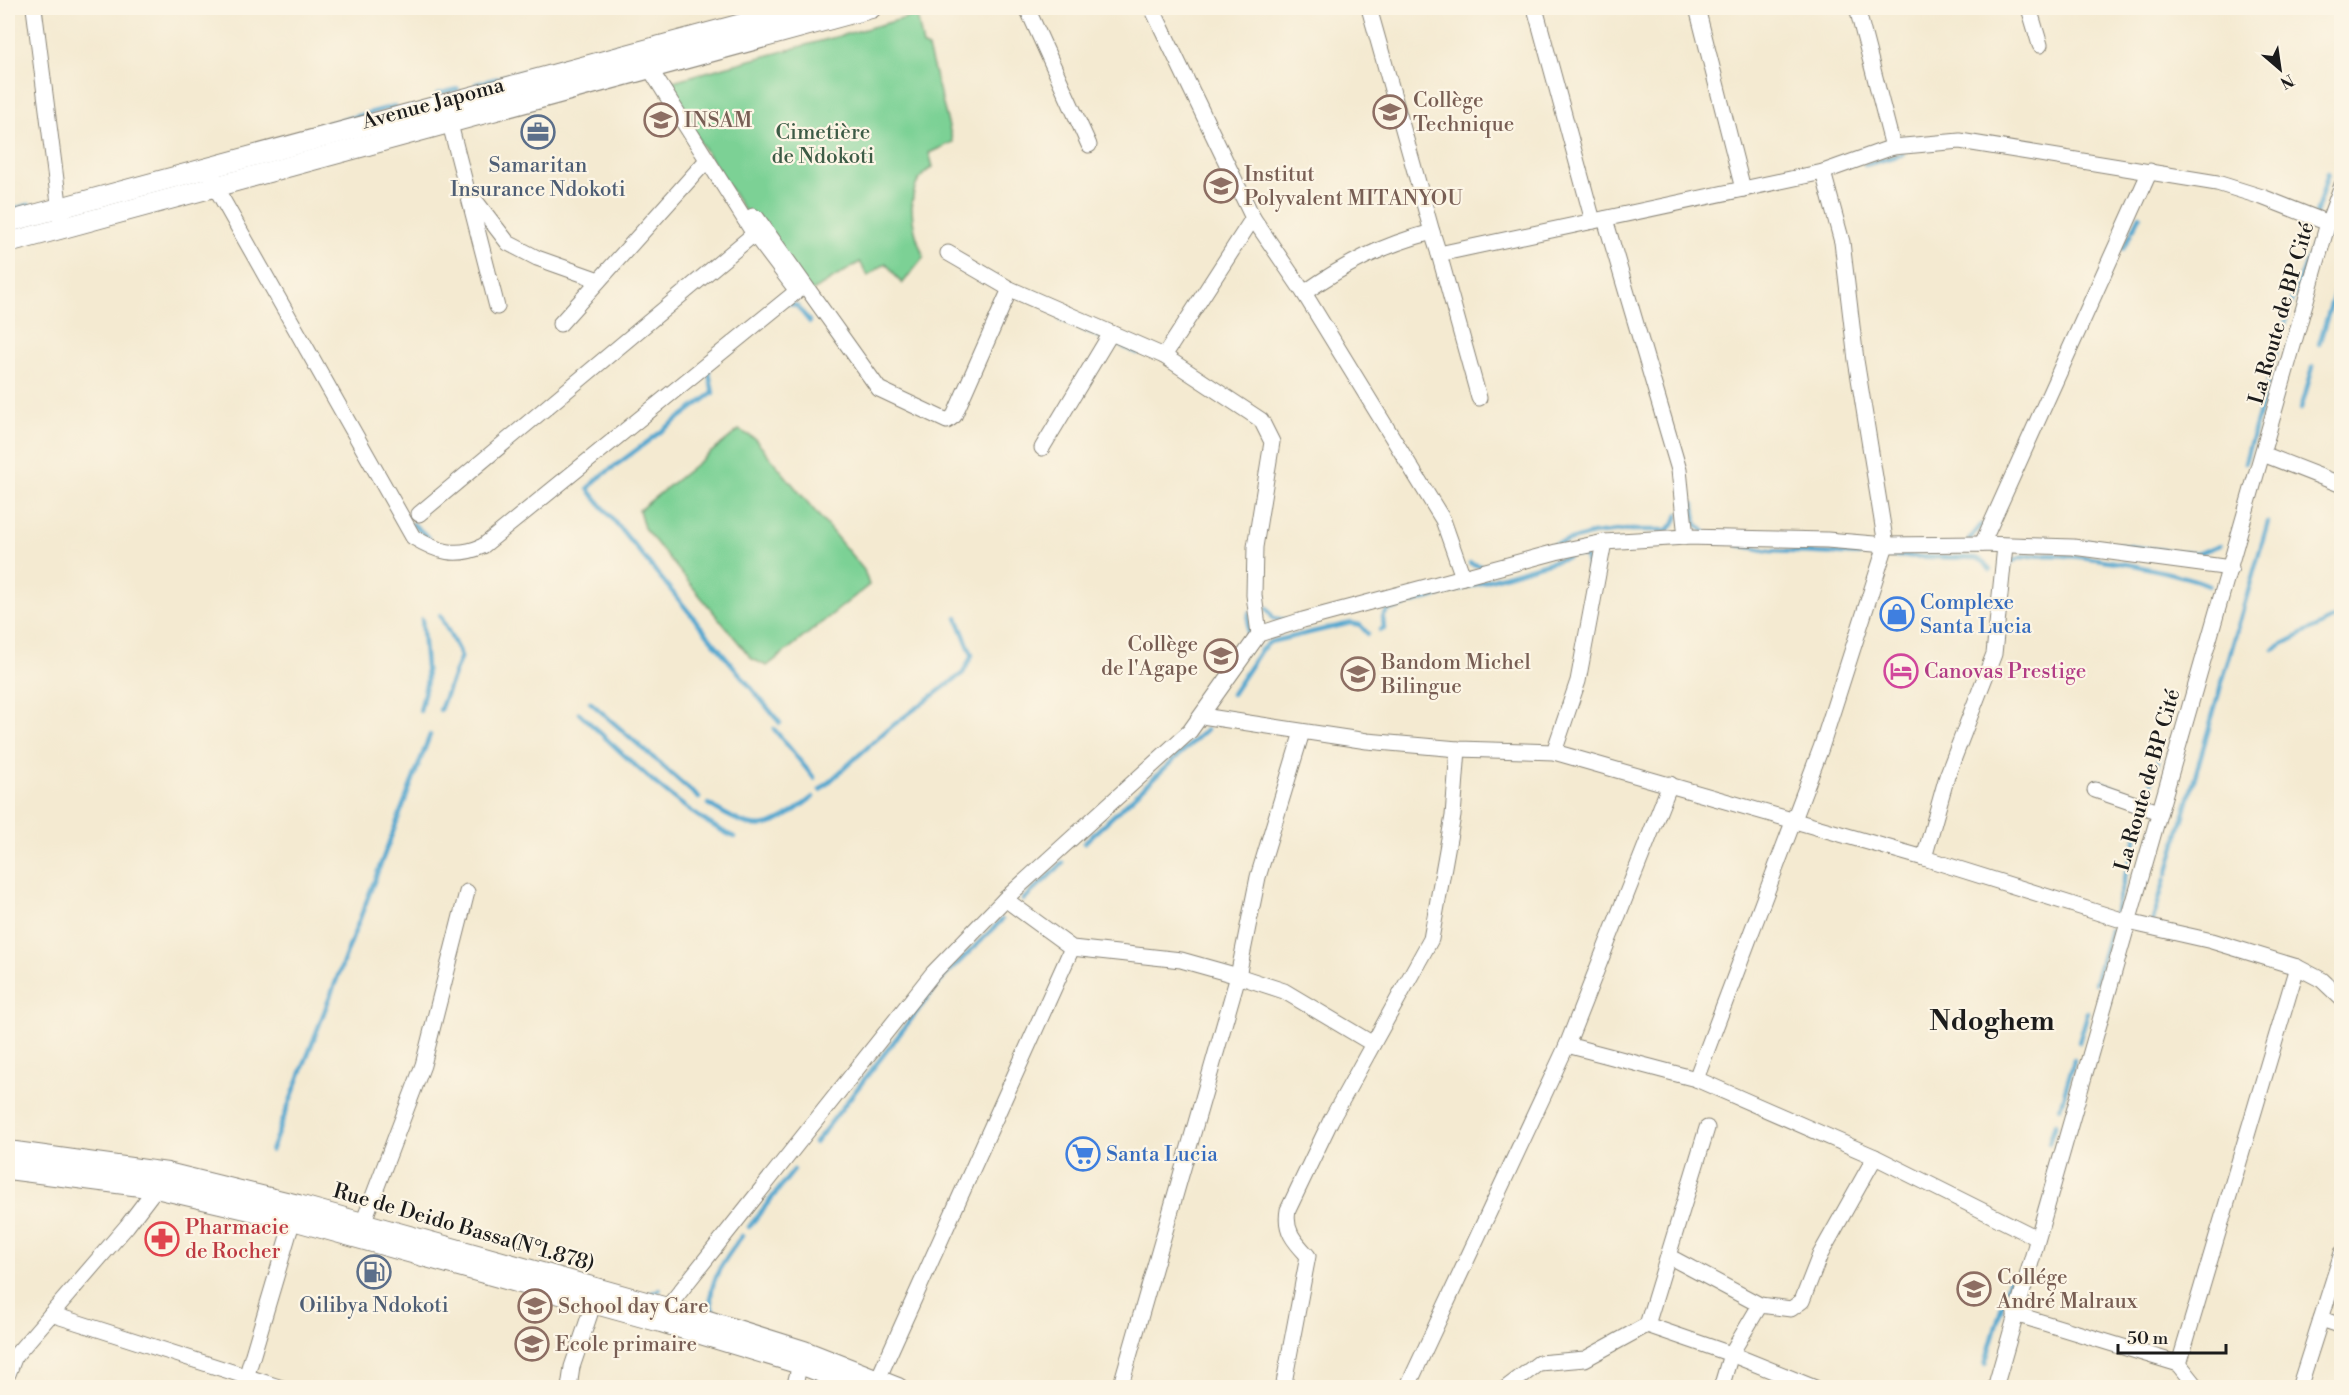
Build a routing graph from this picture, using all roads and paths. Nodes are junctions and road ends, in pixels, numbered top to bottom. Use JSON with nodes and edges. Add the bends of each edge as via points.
{"nodes":[{"id":1,"x":34,"y":8,"type":"edge"},
{"id":2,"x":793,"y":8,"type":"edge"},
{"id":3,"x":871,"y":8,"type":"edge"},
{"id":4,"x":1027,"y":8,"type":"edge"},
{"id":5,"x":1152,"y":8,"type":"edge"},
{"id":6,"x":1369,"y":8,"type":"edge"},
{"id":7,"x":1535,"y":8,"type":"edge"},
{"id":8,"x":1697,"y":8,"type":"edge"},
{"id":9,"x":1857,"y":8,"type":"edge"},
{"id":10,"x":2029,"y":8,"type":"edge"},
{"id":11,"x":2040,"y":45,"type":"dead end"},
{"id":12,"x":650,"y":69,"type":"junction"},
{"id":13,"x":450,"y":124,"type":"junction"},
{"id":14,"x":1089,"y":145,"type":"dead end"},
{"id":15,"x":1893,"y":147,"type":"junction"},
{"id":16,"x":707,"y":160,"type":"junction"},
{"id":17,"x":210,"y":167,"type":"junction"},
{"id":18,"x":2150,"y":171,"type":"junction"},
{"id":19,"x":1823,"y":172,"type":"junction"},
{"id":20,"x":2342,"y":185,"type":"edge"},
{"id":21,"x":216,"y":188,"type":"junction"},
{"id":22,"x":1743,"y":189,"type":"junction"},
{"id":23,"x":467,"y":190,"type":"junction"},
{"id":24,"x":59,"y":208,"type":"junction"},
{"id":25,"x":1253,"y":218,"type":"junction"},
{"id":26,"x":745,"y":220,"type":"junction"},
{"id":27,"x":1599,"y":220,"type":"junction"},
{"id":28,"x":8,"y":222,"type":"edge"},
{"id":29,"x":2328,"y":223,"type":"junction"},
{"id":30,"x":63,"y":228,"type":"junction"},
{"id":31,"x":1432,"y":232,"type":"junction"},
{"id":32,"x":754,"y":234,"type":"junction"},
{"id":33,"x":8,"y":243,"type":"edge"},
{"id":34,"x":948,"y":253,"type":"dead end"},
{"id":35,"x":1439,"y":254,"type":"junction"},
{"id":36,"x":599,"y":280,"type":"junction"},
{"id":37,"x":1010,"y":289,"type":"junction"},
{"id":38,"x":1304,"y":293,"type":"junction"},
{"id":39,"x":497,"y":307,"type":"dead end"},
{"id":40,"x":560,"y":324,"type":"dead end"},
{"id":41,"x":1111,"y":333,"type":"junction"},
{"id":42,"x":1164,"y":356,"type":"junction"},
{"id":43,"x":1479,"y":398,"type":"dead end"},
{"id":44,"x":1042,"y":448,"type":"dead end"},
{"id":45,"x":2263,"y":454,"type":"junction"},
{"id":46,"x":2342,"y":485,"type":"edge"},
{"id":47,"x":419,"y":514,"type":"dead end"},
{"id":48,"x":1686,"y":537,"type":"junction"},
{"id":49,"x":1604,"y":542,"type":"junction"},
{"id":50,"x":1886,"y":544,"type":"junction"},
{"id":51,"x":1982,"y":544,"type":"junction"},
{"id":52,"x":2006,"y":546,"type":"junction"},
{"id":53,"x":2232,"y":568,"type":"junction"},
{"id":54,"x":1463,"y":577,"type":"junction"},
{"id":55,"x":1259,"y":634,"type":"junction"},
{"id":56,"x":1202,"y":716,"type":"junction"},
{"id":57,"x":1302,"y":732,"type":"junction"},
{"id":58,"x":1458,"y":748,"type":"junction"},
{"id":59,"x":1554,"y":752,"type":"junction"},
{"id":60,"x":1670,"y":784,"type":"junction"},
{"id":61,"x":2095,"y":790,"type":"dead end"},
{"id":62,"x":2159,"y":812,"type":"junction"},
{"id":63,"x":1792,"y":820,"type":"junction"},
{"id":64,"x":1924,"y":858,"type":"junction"},
{"id":65,"x":467,"y":892,"type":"dead end"},
{"id":66,"x":1005,"y":899,"type":"junction"},
{"id":67,"x":2128,"y":922,"type":"junction"},
{"id":68,"x":1072,"y":948,"type":"junction"},
{"id":69,"x":2297,"y":967,"type":"junction"},
{"id":70,"x":1238,"y":976,"type":"junction"},
{"id":71,"x":2342,"y":999,"type":"edge"},
{"id":72,"x":1373,"y":1044,"type":"junction"},
{"id":73,"x":1567,"y":1045,"type":"junction"},
{"id":74,"x":1696,"y":1079,"type":"junction"},
{"id":75,"x":1707,"y":1128,"type":"dead end"},
{"id":76,"x":8,"y":1151,"type":"edge"},
{"id":77,"x":1875,"y":1157,"type":"junction"},
{"id":78,"x":8,"y":1169,"type":"edge"},
{"id":79,"x":156,"y":1188,"type":"junction"},
{"id":80,"x":296,"y":1212,"type":"junction"},
{"id":81,"x":363,"y":1223,"type":"junction"},
{"id":82,"x":2037,"y":1238,"type":"junction"},
{"id":83,"x":2342,"y":1253,"type":"edge"},
{"id":84,"x":1670,"y":1257,"type":"junction"},
{"id":85,"x":595,"y":1297,"type":"junction"},
{"id":86,"x":1760,"y":1305,"type":"junction"},
{"id":87,"x":51,"y":1314,"type":"junction"},
{"id":88,"x":2015,"y":1314,"type":"junction"},
{"id":89,"x":664,"y":1315,"type":"junction"},
{"id":90,"x":2321,"y":1319,"type":"junction"},
{"id":91,"x":1647,"y":1325,"type":"junction"},
{"id":92,"x":2342,"y":1326,"type":"edge"},
{"id":93,"x":1731,"y":1353,"type":"junction"},
{"id":94,"x":800,"y":1364,"type":"junction"},
{"id":95,"x":2179,"y":1365,"type":"junction"},
{"id":96,"x":8,"y":1374,"type":"edge"},
{"id":97,"x":8,"y":1382,"type":"edge"},
{"id":98,"x":244,"y":1382,"type":"edge"},
{"id":99,"x":871,"y":1383,"type":"edge"},
{"id":100,"x":9,"y":1388,"type":"edge"},
{"id":101,"x":282,"y":1388,"type":"edge"},
{"id":102,"x":569,"y":1388,"type":"edge"},
{"id":103,"x":794,"y":1388,"type":"edge"},
{"id":104,"x":898,"y":1388,"type":"edge"},
{"id":105,"x":1120,"y":1388,"type":"edge"},
{"id":106,"x":1283,"y":1388,"type":"edge"},
{"id":107,"x":1407,"y":1388,"type":"edge"},
{"id":108,"x":1506,"y":1388,"type":"edge"},
{"id":109,"x":1721,"y":1388,"type":"edge"},
{"id":110,"x":1815,"y":1388,"type":"edge"},
{"id":111,"x":1995,"y":1388,"type":"edge"},
{"id":112,"x":2198,"y":1388,"type":"edge"},
{"id":113,"x":2299,"y":1388,"type":"edge"}],
"edges":[{"from":1,"to":24,"type":"street"},
{"from":2,"to":17,"type":"main road","name":"Avenue Japoma"},
{"from":3,"to":12,"type":"main road","name":"Avenue Japoma"},
{"from":4,"to":14,"type":"street"},
{"from":5,"to":25,"type":"street"},
{"from":6,"to":31,"type":"street"},
{"from":7,"to":27,"type":"street"},
{"from":8,"to":22,"type":"street"},
{"from":9,"to":15,"type":"street"},
{"from":10,"to":11,"type":"street"},
{"from":12,"to":13,"type":"main road","name":"Avenue Japoma"},
{"from":12,"to":16,"type":"street"},
{"from":13,"to":21,"type":"main road","name":"Avenue Japoma"},
{"from":13,"to":23,"type":"street"},
{"from":15,"to":18,"type":"street","via":[[1977,142]]},
{"from":15,"to":19,"type":"street"},
{"from":16,"to":26,"type":"street"},
{"from":16,"to":36,"type":"street"},
{"from":17,"to":21,"type":"street"},
{"from":17,"to":24,"type":"main road","name":"Avenue Japoma"},
{"from":18,"to":29,"type":"street","via":[[2217,183]]},
{"from":18,"to":51,"type":"street"},
{"from":19,"to":22,"type":"street"},
{"from":19,"to":50,"type":"street","via":[[1842,242],[1856,360]]},
{"from":20,"to":29,"type":"street","name":"La Route de BP Cité"},
{"from":21,"to":30,"type":"main road","name":"Avenue Japoma"},
{"from":21,"to":32,"type":"street","via":[[413,537],[448,554],[466,553],[483,546],[797,291]]},
{"from":22,"to":27,"type":"street"},
{"from":23,"to":36,"type":"street","via":[[508,243]]},
{"from":23,"to":39,"type":"street"},
{"from":24,"to":28,"type":"main road","name":"Avenue Japoma"},
{"from":24,"to":30,"type":"street"},
{"from":25,"to":38,"type":"street"},
{"from":25,"to":42,"type":"street"},
{"from":26,"to":32,"type":"street"},
{"from":26,"to":37,"type":"street","via":[[757,218],[879,390],[947,421],[954,416]]},
{"from":27,"to":35,"type":"street"},
{"from":27,"to":48,"type":"street","via":[[1679,470]]},
{"from":29,"to":45,"type":"street","name":"La Route de BP Cité"},
{"from":30,"to":33,"type":"main road","name":"Avenue Japoma"},
{"from":31,"to":35,"type":"street"},
{"from":31,"to":38,"type":"street","via":[[1366,254]]},
{"from":32,"to":47,"type":"street"},
{"from":34,"to":37,"type":"street"},
{"from":35,"to":43,"type":"street"},
{"from":36,"to":40,"type":"street"},
{"from":37,"to":41,"type":"street"},
{"from":38,"to":54,"type":"street","via":[[1443,520]]},
{"from":41,"to":42,"type":"street"},
{"from":41,"to":44,"type":"street"},
{"from":42,"to":55,"type":"street","via":[[1261,420],[1269,432],[1272,442],[1253,575]]},
{"from":45,"to":46,"type":"street"},
{"from":45,"to":53,"type":"street","name":"La Route de BP Cité"},
{"from":48,"to":49,"type":"street"},
{"from":48,"to":50,"type":"street"},
{"from":49,"to":54,"type":"street"},
{"from":49,"to":59,"type":"street","via":[[1578,681]]},
{"from":50,"to":51,"type":"street"},
{"from":50,"to":63,"type":"street","via":[[1821,748]]},
{"from":51,"to":52,"type":"street"},
{"from":52,"to":53,"type":"street","via":[[2073,547]]},
{"from":52,"to":64,"type":"street","via":[[1994,654],[1947,776]]},
{"from":53,"to":62,"type":"street","name":"La Route de BP Cité"},
{"from":54,"to":55,"type":"street"},
{"from":55,"to":56,"type":"street"},
{"from":56,"to":57,"type":"street"},
{"from":56,"to":66,"type":"street","via":[[1172,748]]},
{"from":57,"to":58,"type":"street"},
{"from":57,"to":70,"type":"street","via":[[1258,877]]},
{"from":58,"to":59,"type":"street"},
{"from":58,"to":72,"type":"street","via":[[1453,816],[1434,930]]},
{"from":59,"to":60,"type":"street"},
{"from":60,"to":63,"type":"street"},
{"from":60,"to":73,"type":"street"},
{"from":61,"to":62,"type":"street"},
{"from":62,"to":67,"type":"street","name":"La Route de BP Cité"},
{"from":63,"to":64,"type":"street"},
{"from":63,"to":74,"type":"street"},
{"from":64,"to":67,"type":"street"},
{"from":65,"to":81,"type":"street","via":[[423,1065]]},
{"from":66,"to":68,"type":"street"},
{"from":66,"to":89,"type":"street","via":[[909,1001]]},
{"from":67,"to":69,"type":"street","via":[[2212,941]]},
{"from":67,"to":82,"type":"street","name":"La Route de BP Cité"},
{"from":68,"to":70,"type":"street","via":[[1181,960]]},
{"from":68,"to":99,"type":"street"},
{"from":69,"to":71,"type":"street","via":[[2322,980]]},
{"from":69,"to":95,"type":"street"},
{"from":70,"to":72,"type":"street","via":[[1284,991]]},
{"from":70,"to":105,"type":"street"},
{"from":72,"to":106,"type":"street","via":[[1288,1210],[1287,1225],[1292,1237],[1308,1256]]},
{"from":73,"to":74,"type":"street"},
{"from":73,"to":107,"type":"street"},
{"from":74,"to":77,"type":"street"},
{"from":75,"to":84,"type":"street"},
{"from":76,"to":80,"type":"main road","name":"Rue de Deido Bassa(N°1.878)","via":[[167,1173]]},
{"from":77,"to":82,"type":"street"},
{"from":77,"to":86,"type":"street","via":[[1820,1255],[1802,1301],[1791,1309]]},
{"from":78,"to":79,"type":"main road"},
{"from":79,"to":80,"type":"main road"},
{"from":79,"to":87,"type":"street"},
{"from":80,"to":81,"type":"main road","name":"Rue de Deido Bassa(N°1.878)"},
{"from":80,"to":85,"type":"main road"},
{"from":80,"to":98,"type":"street"},
{"from":81,"to":85,"type":"main road","name":"Rue de Deido Bassa(N°1.878)"},
{"from":82,"to":88,"type":"street","name":"La Route de BP Cité"},
{"from":83,"to":90,"type":"street"},
{"from":84,"to":86,"type":"street"},
{"from":84,"to":91,"type":"street"},
{"from":85,"to":89,"type":"main road","name":"Rue de Deido Bassa(N°1.878)"},
{"from":85,"to":102,"type":"street"},
{"from":86,"to":93,"type":"street"},
{"from":87,"to":96,"type":"street","via":[[15,1356]]},
{"from":87,"to":98,"type":"street"},
{"from":88,"to":95,"type":"street"},
{"from":88,"to":111,"type":"street","name":"La Route de BP Cité"},
{"from":89,"to":94,"type":"main road"},
{"from":89,"to":99,"type":"main road","name":"Rue de Deido Bassa(N°1.878)","via":[[804,1351]]},
{"from":90,"to":92,"type":"street"},
{"from":90,"to":113,"type":"street"},
{"from":91,"to":93,"type":"street"},
{"from":91,"to":108,"type":"street","via":[[1585,1359],[1539,1363]]},
{"from":93,"to":109,"type":"street"},
{"from":93,"to":110,"type":"street"},
{"from":94,"to":99,"type":"main road"},
{"from":94,"to":103,"type":"street"},
{"from":95,"to":112,"type":"street"},
{"from":97,"to":100,"type":"street"},
{"from":98,"to":101,"type":"street"},
{"from":99,"to":104,"type":"main road","name":"Rue de Deido Bassa(N°1.878)"}]}
